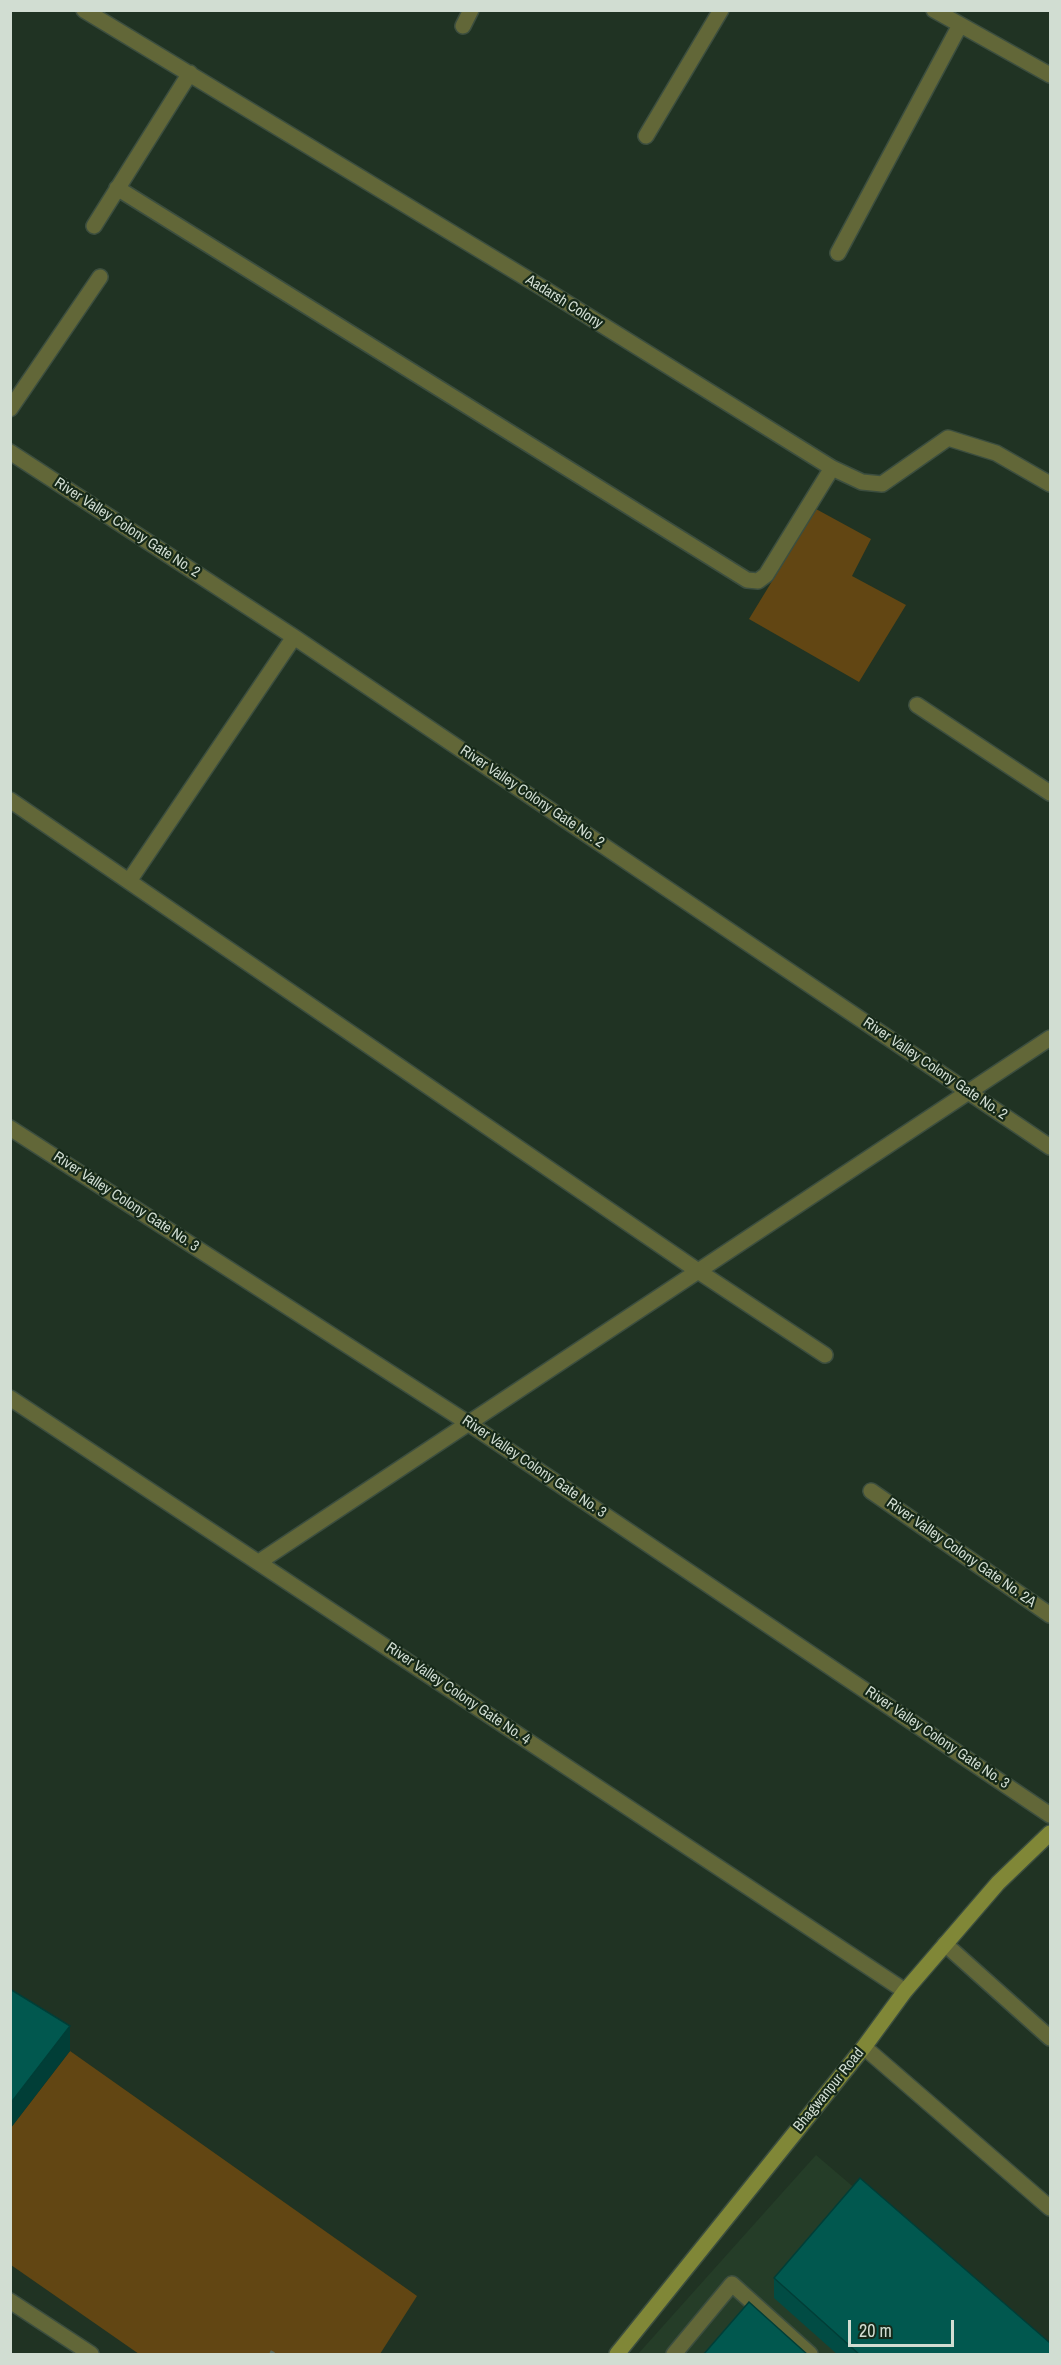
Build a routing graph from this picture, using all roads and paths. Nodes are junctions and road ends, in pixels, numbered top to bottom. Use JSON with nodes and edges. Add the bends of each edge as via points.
{"nodes":[{"id":1,"x":84,"y":10,"type":"edge"},
{"id":2,"x":471,"y":10,"type":"edge"},
{"id":3,"x":721,"y":10,"type":"edge"},
{"id":4,"x":934,"y":10,"type":"edge"},
{"id":5,"x":960,"y":25,"type":"junction"},
{"id":6,"x":463,"y":26,"type":"dead end"},
{"id":7,"x":190,"y":73,"type":"junction"},
{"id":8,"x":1050,"y":75,"type":"edge"},
{"id":9,"x":646,"y":136,"type":"dead end"},
{"id":10,"x":117,"y":188,"type":"junction"},
{"id":11,"x":94,"y":226,"type":"dead end"},
{"id":12,"x":838,"y":253,"type":"dead end"},
{"id":13,"x":100,"y":277,"type":"dead end"},
{"id":14,"x":10,"y":409,"type":"edge"},
{"id":15,"x":10,"y":452,"type":"edge"},
{"id":16,"x":832,"y":468,"type":"junction"},
{"id":17,"x":1050,"y":484,"type":"edge"},
{"id":18,"x":294,"y":637,"type":"junction"},
{"id":19,"x":917,"y":705,"type":"dead end"},
{"id":20,"x":1050,"y":793,"type":"edge"},
{"id":21,"x":10,"y":800,"type":"edge"},
{"id":22,"x":129,"y":881,"type":"junction"},
{"id":23,"x":1050,"y":1038,"type":"edge"},
{"id":24,"x":969,"y":1092,"type":"junction"},
{"id":25,"x":10,"y":1128,"type":"edge"},
{"id":26,"x":1050,"y":1147,"type":"edge"},
{"id":27,"x":698,"y":1271,"type":"junction"},
{"id":28,"x":825,"y":1355,"type":"dead end"},
{"id":29,"x":10,"y":1398,"type":"edge"},
{"id":30,"x":468,"y":1423,"type":"junction"},
{"id":31,"x":871,"y":1491,"type":"dead end"},
{"id":32,"x":259,"y":1562,"type":"junction"},
{"id":33,"x":1050,"y":1615,"type":"edge"},
{"id":34,"x":1050,"y":1815,"type":"edge"},
{"id":35,"x":1050,"y":1833,"type":"edge"},
{"id":36,"x":945,"y":1944,"type":"junction"},
{"id":37,"x":905,"y":1991,"type":"junction"},
{"id":38,"x":1050,"y":2038,"type":"edge"},
{"id":39,"x":864,"y":2047,"type":"junction"},
{"id":40,"x":1050,"y":2208,"type":"edge"},
{"id":41,"x":10,"y":2301,"type":"edge"},
{"id":42,"x":91,"y":2355,"type":"edge"},
{"id":43,"x":617,"y":2355,"type":"edge"},
{"id":44,"x":674,"y":2355,"type":"edge"},
{"id":45,"x":810,"y":2355,"type":"edge"}],
"edges":[{"from":1,"to":7,"type":"street","name":"Aadarsh Colony"},
{"from":2,"to":6,"type":"street"},
{"from":3,"to":9,"type":"street"},
{"from":4,"to":5,"type":"street"},
{"from":5,"to":8,"type":"street"},
{"from":5,"to":12,"type":"street"},
{"from":7,"to":10,"type":"street"},
{"from":7,"to":16,"type":"street","name":"Aadarsh Colony"},
{"from":10,"to":11,"type":"street"},
{"from":10,"to":16,"type":"street","via":[[747,580],[758,581],[766,575]]},
{"from":13,"to":14,"type":"street"},
{"from":15,"to":18,"type":"street","name":"River Valley Colony Gate No. 2"},
{"from":16,"to":17,"type":"street","name":"Aadarsh Colony","via":[[862,482],[882,484],[948,438],[996,453]]},
{"from":18,"to":22,"type":"street"},
{"from":18,"to":24,"type":"street","name":"River Valley Colony Gate No. 2"},
{"from":19,"to":20,"type":"street"},
{"from":21,"to":22,"type":"street"},
{"from":22,"to":27,"type":"street"},
{"from":23,"to":24,"type":"street"},
{"from":24,"to":26,"type":"street","name":"River Valley Colony Gate No. 2"},
{"from":24,"to":27,"type":"street"},
{"from":25,"to":30,"type":"street","name":"River Valley Colony Gate No. 3"},
{"from":27,"to":28,"type":"street"},
{"from":27,"to":30,"type":"street"},
{"from":29,"to":32,"type":"street","name":"River Valley Colony Gate No. 4"},
{"from":30,"to":32,"type":"street"},
{"from":30,"to":34,"type":"street","name":"River Valley Colony Gate No. 3"},
{"from":31,"to":33,"type":"street","name":"River Valley Colony Gate No. 2A"},
{"from":32,"to":37,"type":"street","name":"River Valley Colony Gate No. 4"},
{"from":35,"to":36,"type":"street","name":"Bhagwanpur Road","via":[[998,1883]]},
{"from":36,"to":37,"type":"street","name":"Bhagwanpur Road"},
{"from":36,"to":38,"type":"street"},
{"from":37,"to":39,"type":"street","name":"Bhagwanpur Road"},
{"from":39,"to":40,"type":"street"},
{"from":39,"to":43,"type":"street","name":"Bhagwanpur Road"},
{"from":41,"to":42,"type":"street"},
{"from":44,"to":45,"type":"street","via":[[732,2284]]}]}
